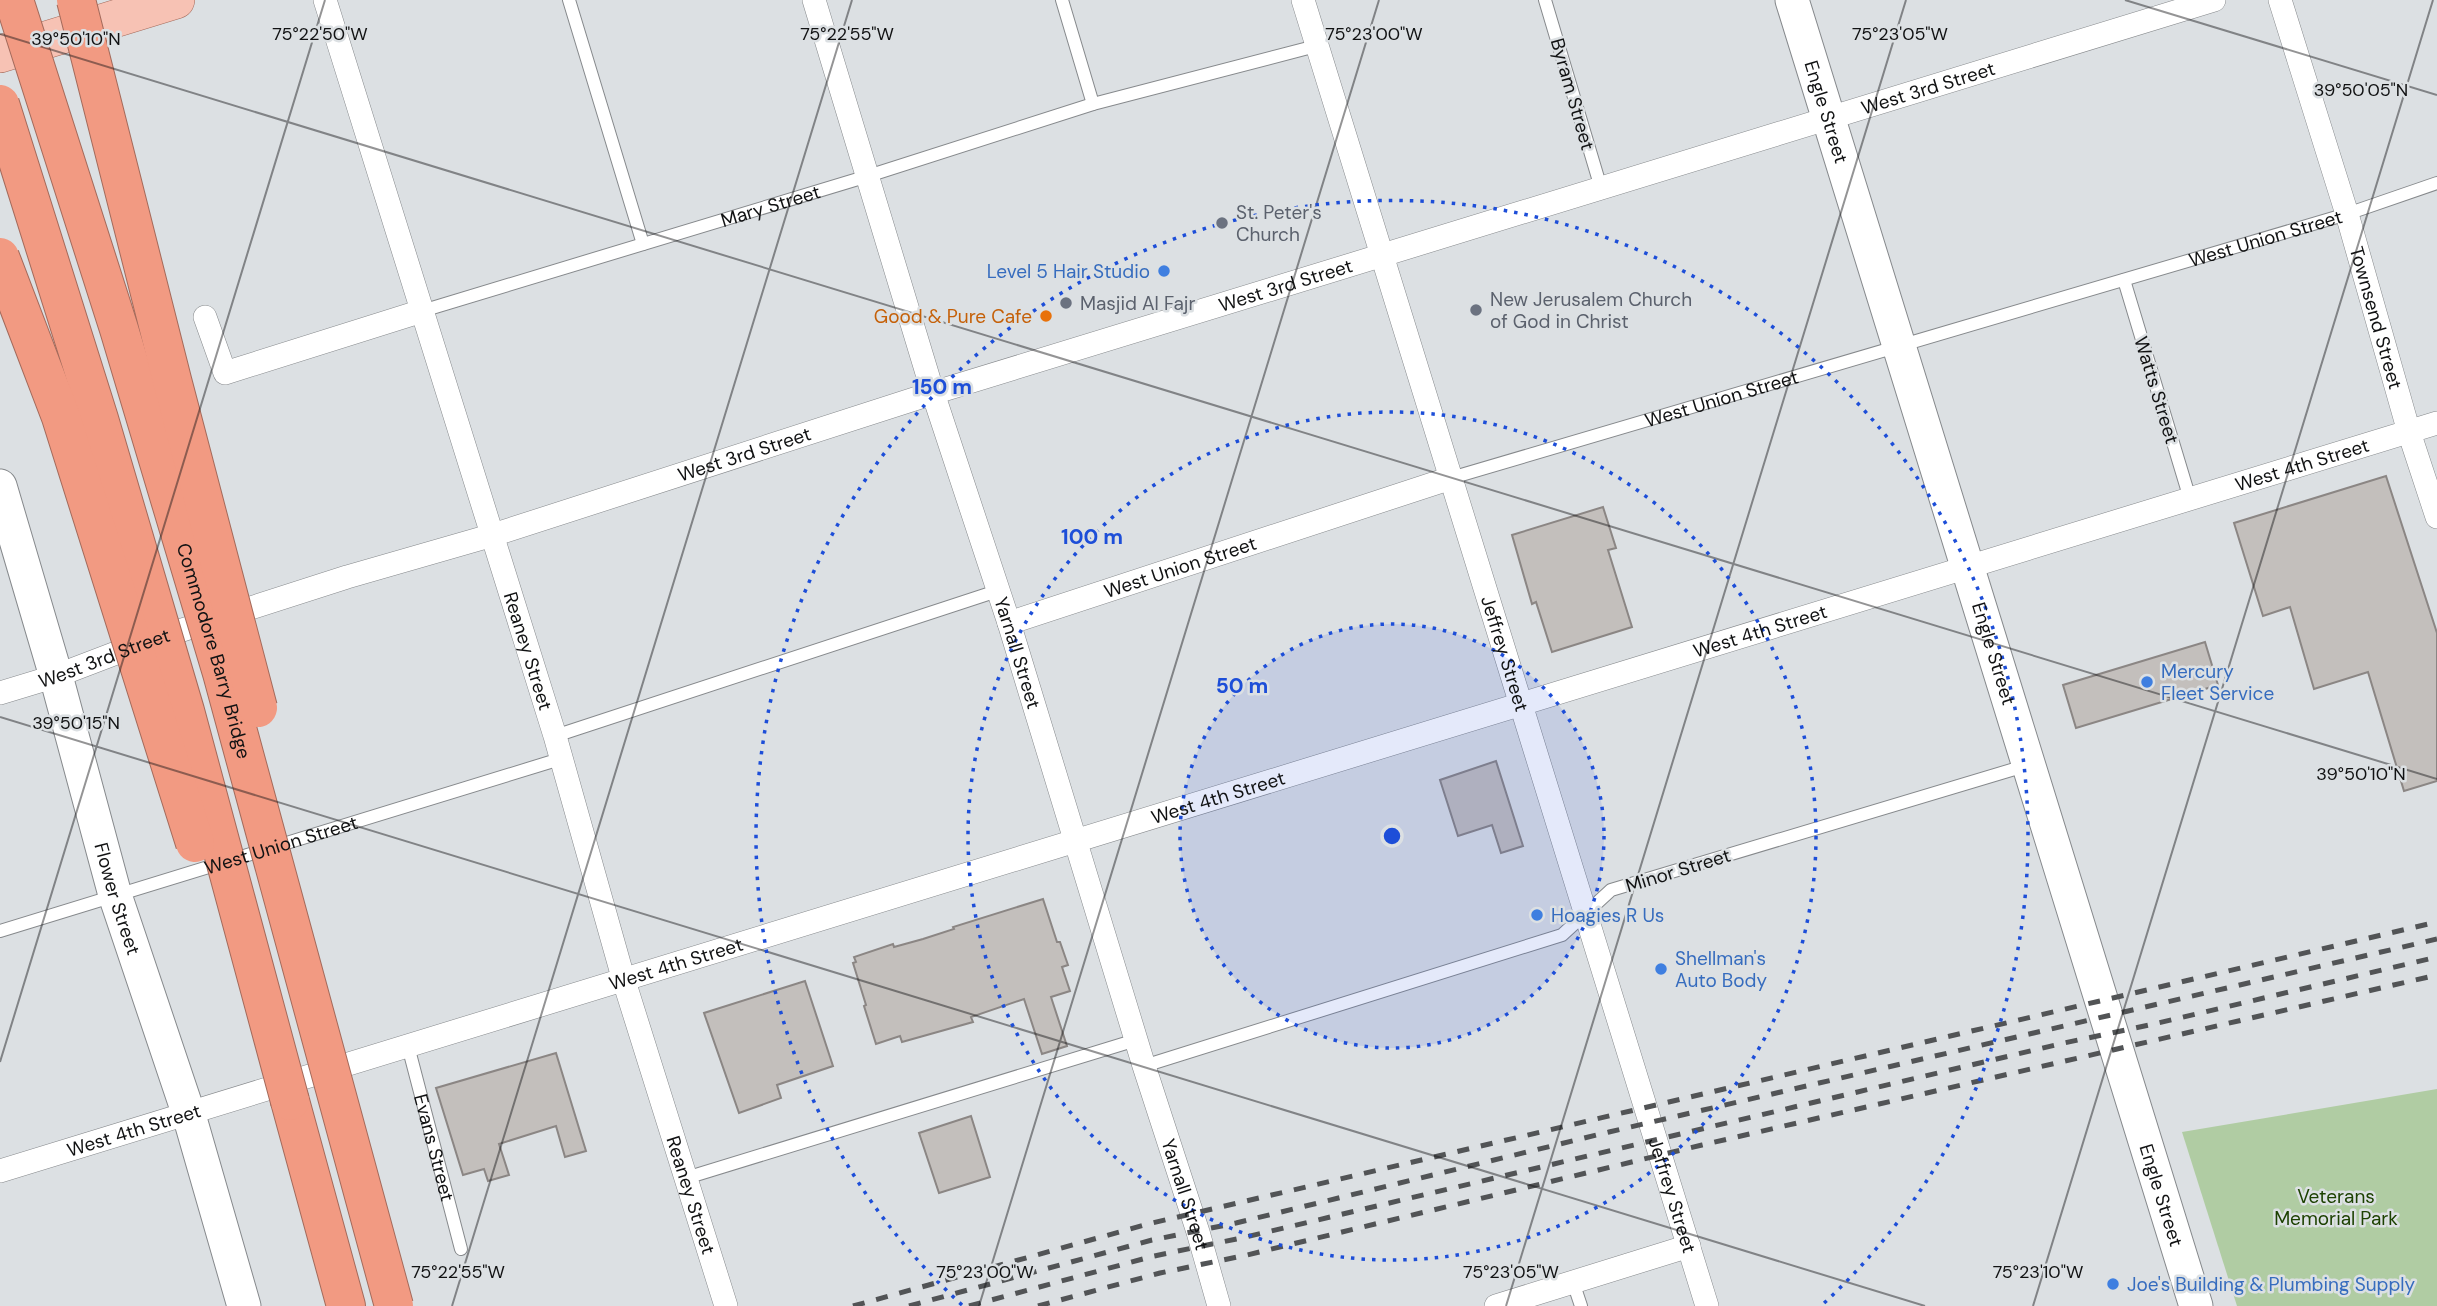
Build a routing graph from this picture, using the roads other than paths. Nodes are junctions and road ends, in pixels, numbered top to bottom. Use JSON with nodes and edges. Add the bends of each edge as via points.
{"nodes":[{"id":1,"x":14,"y":0,"type":"edge"},
{"id":2,"x":76,"y":0,"type":"edge"},
{"id":3,"x":176,"y":0,"type":"edge"},
{"id":4,"x":325,"y":0,"type":"edge"},
{"id":5,"x":569,"y":0,"type":"edge"},
{"id":6,"x":814,"y":0,"type":"edge"},
{"id":7,"x":1062,"y":0,"type":"edge"},
{"id":8,"x":1303,"y":0,"type":"edge"},
{"id":9,"x":1545,"y":0,"type":"edge"},
{"id":10,"x":1792,"y":0,"type":"edge"},
{"id":11,"x":2214,"y":0,"type":"edge"},
{"id":12,"x":2280,"y":0,"type":"edge"},
{"id":13,"x":1316,"y":46,"type":"junction"},
{"id":14,"x":0,"y":54,"type":"edge"},
{"id":15,"x":0,"y":104,"type":"edge"},
{"id":16,"x":1093,"y":104,"type":"junction"},
{"id":17,"x":1829,"y":118,"type":"junction"},
{"id":18,"x":868,"y":176,"type":"junction"},
{"id":19,"x":2437,"y":183,"type":"edge"},
{"id":20,"x":1601,"y":188,"type":"junction"},
{"id":21,"x":2347,"y":214,"type":"junction"},
{"id":22,"x":643,"y":244,"type":"junction"},
{"id":23,"x":1382,"y":256,"type":"junction"},
{"id":24,"x":0,"y":257,"type":"edge"},
{"id":25,"x":2124,"y":280,"type":"junction"},
{"id":26,"x":422,"y":311,"type":"junction"},
{"id":27,"x":205,"y":317,"type":"dead end"},
{"id":28,"x":1899,"y":347,"type":"junction"},
{"id":29,"x":933,"y":393,"type":"junction"},
{"id":30,"x":2437,"y":423,"type":"edge"},
{"id":31,"x":2409,"y":432,"type":"junction"},
{"id":32,"x":1451,"y":478,"type":"junction"},
{"id":33,"x":0,"y":486,"type":"edge"},
{"id":34,"x":2190,"y":499,"type":"junction"},
{"id":35,"x":2437,"y":517,"type":"edge"},
{"id":36,"x":493,"y":535,"type":"junction"},
{"id":37,"x":1968,"y":568,"type":"junction"},
{"id":38,"x":998,"y":591,"type":"junction"},
{"id":39,"x":1009,"y":623,"type":"junction"},
{"id":40,"x":56,"y":676,"type":"junction"},
{"id":41,"x":0,"y":693,"type":"edge"},
{"id":42,"x":1521,"y":705,"type":"junction"},
{"id":43,"x":558,"y":748,"type":"junction"},
{"id":44,"x":2028,"y":765,"type":"junction"},
{"id":45,"x":1076,"y":842,"type":"junction"},
{"id":46,"x":115,"y":895,"type":"junction"},
{"id":47,"x":1586,"y":914,"type":"junction"},
{"id":48,"x":292,"y":925,"type":"junction"},
{"id":49,"x":0,"y":931,"type":"edge"},
{"id":50,"x":624,"y":981,"type":"junction"},
{"id":51,"x":1136,"y":1040,"type":"junction"},
{"id":52,"x":408,"y":1046,"type":"junction"},
{"id":53,"x":1144,"y":1066,"type":"junction"},
{"id":54,"x":290,"y":1101,"type":"junction"},
{"id":55,"x":189,"y":1115,"type":"junction"},
{"id":56,"x":0,"y":1171,"type":"edge"},
{"id":57,"x":685,"y":1178,"type":"junction"},
{"id":58,"x":1689,"y":1246,"type":"junction"},
{"id":59,"x":461,"y":1249,"type":"dead end"},
{"id":60,"x":1573,"y":1282,"type":"junction"},
{"id":61,"x":244,"y":1306,"type":"edge"},
{"id":62,"x":346,"y":1306,"type":"edge"},
{"id":63,"x":394,"y":1306,"type":"edge"},
{"id":64,"x":726,"y":1306,"type":"edge"},
{"id":65,"x":1219,"y":1306,"type":"edge"},
{"id":66,"x":1496,"y":1306,"type":"edge"},
{"id":67,"x":1581,"y":1306,"type":"edge"},
{"id":68,"x":1707,"y":1306,"type":"edge"},
{"id":69,"x":2196,"y":1306,"type":"edge"}],
"edges":[{"from":1,"to":48,"type":"highway","name":"Commodore Barry Bridge","bridge":true,"via":[[123,342]]},
{"from":2,"to":48,"type":"highway","bridge":true,"via":[[256,697]]},
{"from":3,"to":14,"type":"main road"},
{"from":4,"to":26,"type":"street","name":"Reaney Street"},
{"from":5,"to":22,"type":"lane"},
{"from":6,"to":18,"type":"street","name":"Yarnall Street"},
{"from":7,"to":16,"type":"lane"},
{"from":8,"to":13,"type":"street","name":"Jeffrey Street"},
{"from":9,"to":20,"type":"lane","name":"Byram Street"},
{"from":10,"to":17,"type":"street","name":"Engle Street"},
{"from":11,"to":17,"type":"street","name":"West 3rd Street"},
{"from":12,"to":21,"type":"street","name":"Townsend Street"},
{"from":13,"to":16,"type":"lane","name":"Mary Street"},
{"from":13,"to":23,"type":"street","name":"Jeffrey Street"},
{"from":15,"to":54,"type":"highway","bridge":true,"via":[[181,698]]},
{"from":16,"to":18,"type":"lane","name":"Mary Street"},
{"from":17,"to":20,"type":"street","name":"West 3rd Street"},
{"from":17,"to":28,"type":"street","name":"Engle Street"},
{"from":18,"to":22,"type":"lane","name":"Mary Street"},
{"from":18,"to":29,"type":"street","name":"Yarnall Street"},
{"from":19,"to":21,"type":"lane","name":"West Union Street"},
{"from":20,"to":23,"type":"street","name":"West 3rd Street"},
{"from":21,"to":25,"type":"lane","name":"West Union Street"},
{"from":21,"to":31,"type":"street","name":"Townsend Street"},
{"from":22,"to":26,"type":"lane","name":"Mary Street"},
{"from":23,"to":29,"type":"street","name":"West 3rd Street"},
{"from":23,"to":32,"type":"street","name":"Jeffrey Street"},
{"from":24,"to":54,"type":"highway","bridge":true,"via":[[61,416],[206,876]]},
{"from":25,"to":28,"type":"lane","name":"West Union Street"},
{"from":25,"to":34,"type":"lane","name":"Watts Street"},
{"from":26,"to":27,"type":"street","name":"Mary Street","via":[[225,373]]},
{"from":26,"to":36,"type":"street","name":"Reaney Street"},
{"from":28,"to":32,"type":"lane","name":"West Union Street"},
{"from":28,"to":37,"type":"street","name":"Engle Street"},
{"from":29,"to":36,"type":"street","name":"West 3rd Street"},
{"from":29,"to":38,"type":"street","name":"Yarnall Street"},
{"from":30,"to":31,"type":"street","name":"West 4th Street"},
{"from":31,"to":34,"type":"street","name":"West 4th Street"},
{"from":31,"to":35,"type":"street","name":"Townsend Street"},
{"from":32,"to":39,"type":"street","name":"West Union Street"},
{"from":32,"to":42,"type":"street","name":"Jeffrey Street"},
{"from":33,"to":40,"type":"street","name":"Flower Street"},
{"from":34,"to":37,"type":"street","name":"West 4th Street"},
{"from":36,"to":40,"type":"street","name":"West 3rd Street","via":[[145,642]]},
{"from":36,"to":43,"type":"street","name":"Reaney Street"},
{"from":37,"to":42,"type":"street","name":"West 4th Street"},
{"from":37,"to":44,"type":"street","name":"Engle Street"},
{"from":38,"to":39,"type":"street","name":"Yarnall Street"},
{"from":38,"to":43,"type":"lane","name":"West Union Street"},
{"from":39,"to":45,"type":"street","name":"Yarnall Street"},
{"from":40,"to":41,"type":"street","name":"West 3rd Street"},
{"from":40,"to":46,"type":"street","name":"Flower Street"},
{"from":42,"to":45,"type":"street","name":"West 4th Street"},
{"from":42,"to":47,"type":"street","name":"Jeffrey Street"},
{"from":43,"to":46,"type":"lane","name":"West Union Street"},
{"from":43,"to":50,"type":"street","name":"Reaney Street"},
{"from":44,"to":47,"type":"lane","name":"Minor Street","via":[[1611,890]]},
{"from":44,"to":69,"type":"street","name":"Engle Street"},
{"from":45,"to":50,"type":"street","name":"West 4th Street"},
{"from":45,"to":51,"type":"street","name":"Yarnall Street"},
{"from":46,"to":49,"type":"lane","name":"West Union Street"},
{"from":46,"to":55,"type":"street","name":"Flower Street"},
{"from":47,"to":53,"type":"lane","name":"Minor Street","via":[[1562,935]]},
{"from":47,"to":58,"type":"street","name":"Jeffrey Street"},
{"from":48,"to":63,"type":"highway","name":"Commodore Barry Bridge","bridge":true},
{"from":50,"to":52,"type":"street","name":"West 4th Street"},
{"from":50,"to":57,"type":"street","name":"Reaney Street"},
{"from":51,"to":53,"type":"street","name":"Yarnall Street"},
{"from":51,"to":57,"type":"lane"},
{"from":52,"to":55,"type":"street","name":"West 4th Street"},
{"from":52,"to":59,"type":"lane","name":"Evans Street"},
{"from":53,"to":65,"type":"street","name":"Yarnall Street"},
{"from":54,"to":62,"type":"highway"},
{"from":55,"to":56,"type":"street","name":"West 4th Street"},
{"from":55,"to":61,"type":"street","name":"Flower Street"},
{"from":57,"to":64,"type":"street","name":"Reaney Street"},
{"from":58,"to":60,"type":"street"},
{"from":58,"to":68,"type":"street","name":"Jeffrey Street"},
{"from":60,"to":66,"type":"street"},
{"from":60,"to":67,"type":"lane"}]}
